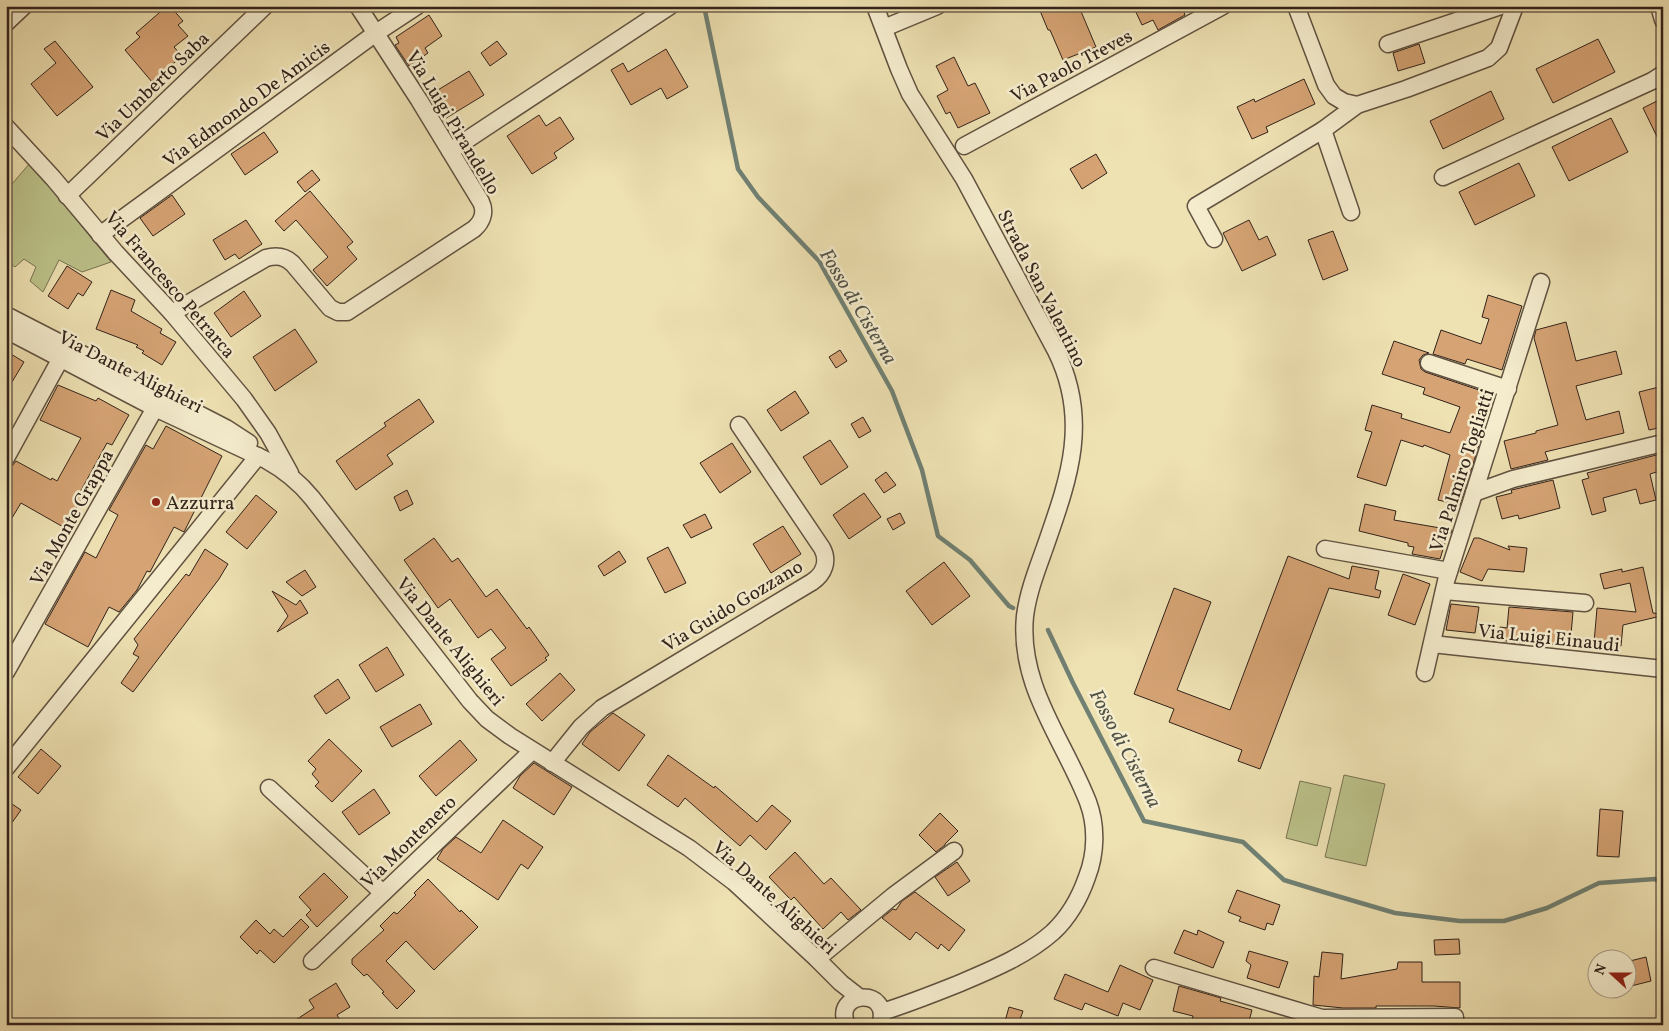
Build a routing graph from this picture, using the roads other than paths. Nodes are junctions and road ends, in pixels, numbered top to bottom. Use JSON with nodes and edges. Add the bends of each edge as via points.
{"nodes":[{"id":1,"x":24,"y":6,"type":"edge"},
{"id":2,"x":265,"y":6,"type":"edge"},
{"id":3,"x":358,"y":6,"type":"edge"},
{"id":4,"x":417,"y":6,"type":"edge"},
{"id":5,"x":670,"y":6,"type":"edge"},
{"id":6,"x":875,"y":6,"type":"edge"},
{"id":7,"x":937,"y":6,"type":"edge"},
{"id":8,"x":1223,"y":6,"type":"edge"},
{"id":9,"x":1296,"y":6,"type":"edge"},
{"id":10,"x":1501,"y":6,"type":"edge"},
{"id":11,"x":1514,"y":6,"type":"edge"},
{"id":12,"x":1659,"y":6,"type":"edge"},
{"id":13,"x":1663,"y":20,"type":"edge"},
{"id":14,"x":6,"y":23,"type":"edge"},
{"id":15,"x":884,"y":28,"type":"junction"},
{"id":16,"x":376,"y":33,"type":"junction"},
{"id":17,"x":1388,"y":44,"type":"dead end"},
{"id":18,"x":1663,"y":74,"type":"edge"},
{"id":19,"x":1357,"y":104,"type":"junction"},
{"id":20,"x":6,"y":127,"type":"edge"},
{"id":21,"x":1323,"y":130,"type":"junction"},
{"id":22,"x":964,"y":146,"type":"dead end"},
{"id":23,"x":450,"y":151,"type":"junction"},
{"id":24,"x":1444,"y":177,"type":"dead end"},
{"id":25,"x":68,"y":196,"type":"junction"},
{"id":26,"x":1351,"y":212,"type":"dead end"},
{"id":27,"x":100,"y":235,"type":"junction"},
{"id":28,"x":1214,"y":239,"type":"dead end"},
{"id":29,"x":1541,"y":282,"type":"dead end"},
{"id":30,"x":172,"y":313,"type":"junction"},
{"id":31,"x":6,"y":315,"type":"edge"},
{"id":32,"x":6,"y":330,"type":"edge"},
{"id":33,"x":61,"y":358,"type":"junction"},
{"id":34,"x":1429,"y":363,"type":"dead end"},
{"id":35,"x":1508,"y":389,"type":"junction"},
{"id":36,"x":155,"y":408,"type":"junction"},
{"id":37,"x":739,"y":425,"type":"dead end"},
{"id":38,"x":1663,"y":443,"type":"edge"},
{"id":39,"x":6,"y":458,"type":"edge"},
{"id":40,"x":262,"y":458,"type":"junction"},
{"id":41,"x":292,"y":477,"type":"junction"},
{"id":42,"x":1474,"y":493,"type":"junction"},
{"id":43,"x":1325,"y":549,"type":"dead end"},
{"id":44,"x":1449,"y":571,"type":"junction"},
{"id":45,"x":1444,"y":591,"type":"junction"},
{"id":46,"x":1585,"y":603,"type":"dead end"},
{"id":47,"x":1432,"y":644,"type":"junction"},
{"id":48,"x":1663,"y":669,"type":"edge"},
{"id":49,"x":6,"y":672,"type":"edge"},
{"id":50,"x":1425,"y":673,"type":"dead end"},
{"id":51,"x":532,"y":750,"type":"junction"},
{"id":52,"x":552,"y":763,"type":"junction"},
{"id":53,"x":6,"y":768,"type":"edge"},
{"id":54,"x":269,"y":788,"type":"dead end"},
{"id":55,"x":954,"y":851,"type":"dead end"},
{"id":56,"x":382,"y":893,"type":"junction"},
{"id":57,"x":817,"y":959,"type":"junction"},
{"id":58,"x":312,"y":961,"type":"dead end"},
{"id":59,"x":1154,"y":968,"type":"dead end"},
{"id":60,"x":859,"y":997,"type":"junction"},
{"id":61,"x":881,"y":1018,"type":"edge"},
{"id":62,"x":847,"y":1025,"type":"edge"},
{"id":63,"x":1455,"y":1025,"type":"edge"}],
"edges":[{"from":1,"to":14,"type":"street"},
{"from":2,"to":25,"type":"street","name":"Via Umberto Saba"},
{"from":3,"to":16,"type":"street","name":"Via Luigi Pirandello"},
{"from":4,"to":16,"type":"street","name":"Via Edmondo De Amicis"},
{"from":5,"to":23,"type":"street"},
{"from":6,"to":15,"type":"street","name":"Strada San Valentino"},
{"from":7,"to":15,"type":"street"},
{"from":8,"to":22,"type":"street","name":"Via Paolo Treves"},
{"from":9,"to":19,"type":"street","via":[[1326,85],[1339,100]]},
{"from":10,"to":17,"type":"street"},
{"from":11,"to":19,"type":"street","via":[[1499,48],[1488,58]]},
{"from":12,"to":13,"type":"street"},
{"from":15,"to":61,"type":"street","name":"Strada San Valentino","via":[[910,94],[964,179],[1056,351],[1071,389],[1075,428],[1071,465],[1026,608],[1025,640],[1038,696],[1084,792],[1094,829],[1093,857],[1082,891],[1071,911],[1046,938],[984,973]]},
{"from":16,"to":23,"type":"street","name":"Via Luigi Pirandello"},
{"from":16,"to":27,"type":"street","name":"Via Edmondo De Amicis"},
{"from":18,"to":24,"type":"street"},
{"from":19,"to":21,"type":"street"},
{"from":20,"to":25,"type":"street","name":"Via Francesco Petrarca"},
{"from":21,"to":26,"type":"street"},
{"from":21,"to":28,"type":"street","via":[[1196,206]]},
{"from":23,"to":30,"type":"street","name":"Via Luigi Pirandello","via":[[483,205],[480,222],[351,311],[338,312],[330,308],[293,264],[276,256],[266,258]]},
{"from":25,"to":27,"type":"street","name":"Via Francesco Petrarca"},
{"from":27,"to":30,"type":"street","name":"Via Francesco Petrarca"},
{"from":29,"to":35,"type":"street","name":"Via Palmiro Togliatti"},
{"from":30,"to":41,"type":"street","name":"Via Francesco Petrarca","via":[[249,405]]},
{"from":31,"to":40,"type":"street","via":[[232,432],[244,439]]},
{"from":32,"to":33,"type":"street","name":"Via Dante Alighieri"},
{"from":33,"to":36,"type":"street","name":"Via Dante Alighieri"},
{"from":33,"to":39,"type":"street"},
{"from":34,"to":35,"type":"street"},
{"from":35,"to":42,"type":"street","name":"Via Palmiro Togliatti"},
{"from":36,"to":40,"type":"street","name":"Via Dante Alighieri"},
{"from":36,"to":49,"type":"street","name":"Via Monte Grappa"},
{"from":37,"to":52,"type":"street","name":"Via Guido Gozzano","via":[[822,548],[826,557],[823,571],[817,579],[606,704],[581,727]]},
{"from":38,"to":42,"type":"street","via":[[1513,479]]},
{"from":40,"to":41,"type":"street","name":"Via Dante Alighieri"},
{"from":40,"to":53,"type":"street"},
{"from":41,"to":51,"type":"street","name":"Via Dante Alighieri","via":[[312,498],[475,706],[503,732]]},
{"from":42,"to":44,"type":"street","name":"Via Palmiro Togliatti"},
{"from":43,"to":44,"type":"street"},
{"from":44,"to":45,"type":"street","name":"Via Palmiro Togliatti"},
{"from":45,"to":46,"type":"street"},
{"from":45,"to":47,"type":"street","name":"Via Palmiro Togliatti"},
{"from":47,"to":48,"type":"street","name":"Via Luigi Einaudi"},
{"from":47,"to":50,"type":"street","name":"Via Palmiro Togliatti"},
{"from":51,"to":52,"type":"street","name":"Via Dante Alighieri"},
{"from":51,"to":56,"type":"street","name":"Via Montenero"},
{"from":52,"to":57,"type":"street","name":"Via Dante Alighieri","via":[[705,860],[734,882]]},
{"from":54,"to":56,"type":"street"},
{"from":55,"to":57,"type":"street"},
{"from":56,"to":58,"type":"street","name":"Via Montenero"},
{"from":57,"to":60,"type":"street","name":"Via Dante Alighieri"},
{"from":59,"to":63,"type":"street","via":[[1322,1018],[1455,1017]]},
{"from":60,"to":61,"type":"street","name":"Via Dante Alighieri","via":[[876,1002]]},
{"from":60,"to":62,"type":"street","via":[[845,1009]]}]}
